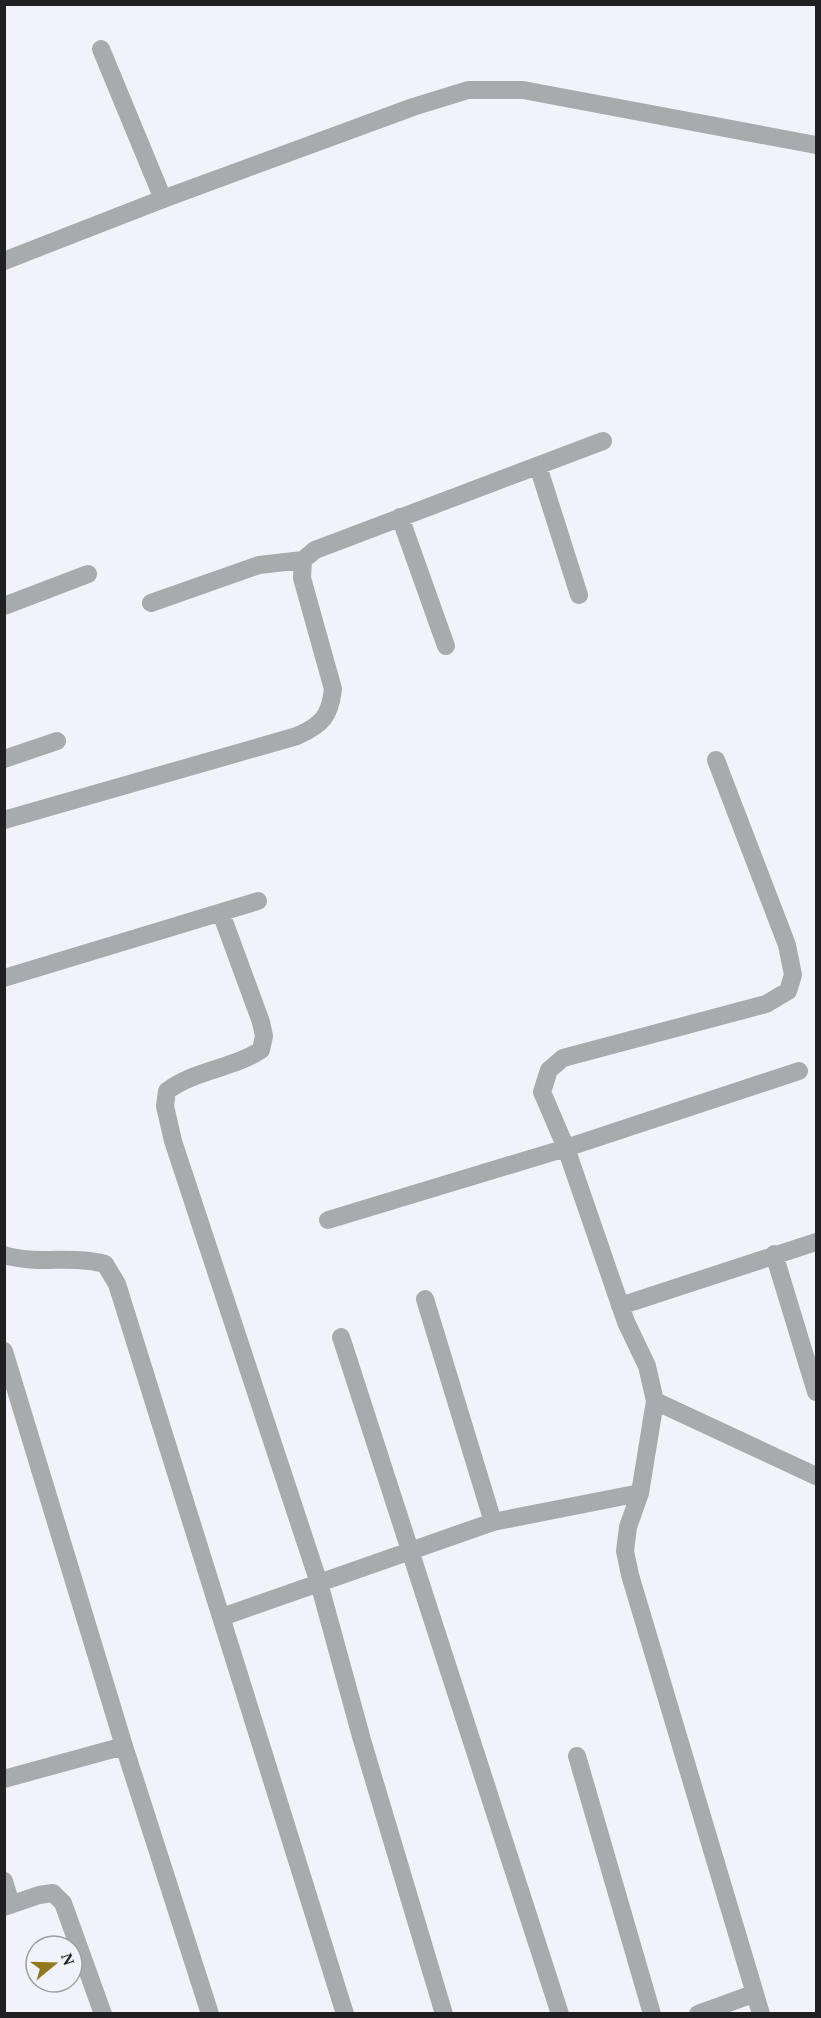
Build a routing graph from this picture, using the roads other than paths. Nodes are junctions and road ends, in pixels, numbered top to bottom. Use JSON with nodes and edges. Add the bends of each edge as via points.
{"nodes":[{"id":1,"x":101,"y":49,"type":"dead end"},
{"id":2,"x":816,"y":145,"type":"edge"},
{"id":3,"x":163,"y":199,"type":"junction"},
{"id":4,"x":4,"y":261,"type":"edge"},
{"id":5,"x":603,"y":441,"type":"dead end"},
{"id":6,"x":538,"y":466,"type":"junction"},
{"id":7,"x":400,"y":517,"type":"junction"},
{"id":8,"x":303,"y":560,"type":"junction"},
{"id":9,"x":88,"y":574,"type":"dead end"},
{"id":10,"x":579,"y":595,"type":"dead end"},
{"id":11,"x":151,"y":603,"type":"dead end"},
{"id":12,"x":4,"y":606,"type":"edge"},
{"id":13,"x":446,"y":646,"type":"dead end"},
{"id":14,"x":57,"y":741,"type":"dead end"},
{"id":15,"x":4,"y":759,"type":"edge"},
{"id":16,"x":716,"y":760,"type":"dead end"},
{"id":17,"x":4,"y":820,"type":"edge"},
{"id":18,"x":258,"y":902,"type":"dead end"},
{"id":19,"x":221,"y":913,"type":"junction"},
{"id":20,"x":4,"y":978,"type":"edge"},
{"id":21,"x":799,"y":1071,"type":"dead end"},
{"id":22,"x":566,"y":1148,"type":"junction"},
{"id":23,"x":328,"y":1220,"type":"dead end"},
{"id":24,"x":816,"y":1242,"type":"edge"},
{"id":25,"x":774,"y":1254,"type":"junction"},
{"id":26,"x":4,"y":1255,"type":"edge"},
{"id":27,"x":425,"y":1299,"type":"dead end"},
{"id":28,"x":620,"y":1306,"type":"junction"},
{"id":29,"x":341,"y":1337,"type":"dead end"},
{"id":30,"x":4,"y":1351,"type":"edge"},
{"id":31,"x":816,"y":1392,"type":"edge"},
{"id":32,"x":655,"y":1401,"type":"junction"},
{"id":33,"x":816,"y":1476,"type":"edge"},
{"id":34,"x":640,"y":1493,"type":"junction"},
{"id":35,"x":493,"y":1522,"type":"junction"},
{"id":36,"x":410,"y":1551,"type":"junction"},
{"id":37,"x":319,"y":1583,"type":"junction"},
{"id":38,"x":222,"y":1617,"type":"junction"},
{"id":39,"x":124,"y":1746,"type":"junction"},
{"id":40,"x":577,"y":1756,"type":"dead end"},
{"id":41,"x":4,"y":1779,"type":"edge"},
{"id":42,"x":4,"y":1881,"type":"edge"},
{"id":43,"x":8,"y":1906,"type":"edge"},
{"id":44,"x":753,"y":1994,"type":"junction"},
{"id":45,"x":103,"y":2013,"type":"edge"},
{"id":46,"x":210,"y":2013,"type":"edge"},
{"id":47,"x":345,"y":2013,"type":"edge"},
{"id":48,"x":444,"y":2013,"type":"edge"},
{"id":49,"x":560,"y":2013,"type":"edge"},
{"id":50,"x":652,"y":2013,"type":"edge"},
{"id":51,"x":698,"y":2013,"type":"edge"},
{"id":52,"x":761,"y":2013,"type":"edge"}],
"edges":[{"from":1,"to":3,"type":"street"},
{"from":2,"to":3,"type":"street","via":[[523,90],[468,90]]},
{"from":3,"to":4,"type":"street"},
{"from":5,"to":6,"type":"street"},
{"from":6,"to":7,"type":"street"},
{"from":6,"to":10,"type":"street"},
{"from":7,"to":8,"type":"street","via":[[315,550]]},
{"from":7,"to":13,"type":"street"},
{"from":8,"to":11,"type":"street","via":[[259,565]]},
{"from":8,"to":17,"type":"street","via":[[302,578],[333,689],[331,708],[315,728]]},
{"from":9,"to":12,"type":"street"},
{"from":14,"to":15,"type":"street"},
{"from":16,"to":22,"type":"street","via":[[787,945],[793,975],[788,992],[766,1004],[563,1058],[549,1070],[542,1092]]},
{"from":18,"to":19,"type":"street"},
{"from":19,"to":20,"type":"street"},
{"from":19,"to":37,"type":"street","via":[[261,1022],[261,1050],[179,1082],[167,1091],[165,1106],[173,1141]]},
{"from":21,"to":22,"type":"street"},
{"from":22,"to":23,"type":"street"},
{"from":22,"to":28,"type":"street"},
{"from":24,"to":25,"type":"street"},
{"from":25,"to":28,"type":"street"},
{"from":25,"to":31,"type":"street"},
{"from":26,"to":38,"type":"street","via":[[48,1261],[89,1259],[105,1264],[117,1284]]},
{"from":27,"to":35,"type":"street"},
{"from":28,"to":32,"type":"street","via":[[647,1366]]},
{"from":29,"to":36,"type":"street"},
{"from":30,"to":39,"type":"street"},
{"from":32,"to":33,"type":"street"},
{"from":32,"to":34,"type":"street"},
{"from":34,"to":35,"type":"street"},
{"from":34,"to":44,"type":"street","via":[[628,1527],[625,1551],[630,1575]]},
{"from":35,"to":36,"type":"street"},
{"from":36,"to":37,"type":"street"},
{"from":36,"to":49,"type":"street"},
{"from":37,"to":38,"type":"street"},
{"from":37,"to":48,"type":"street"},
{"from":38,"to":47,"type":"street"},
{"from":39,"to":41,"type":"street"},
{"from":39,"to":46,"type":"street"},
{"from":40,"to":50,"type":"street"},
{"from":42,"to":43,"type":"street"},
{"from":43,"to":45,"type":"street","via":[[53,1893],[63,1903]]},
{"from":44,"to":51,"type":"street"},
{"from":44,"to":52,"type":"street"}]}
